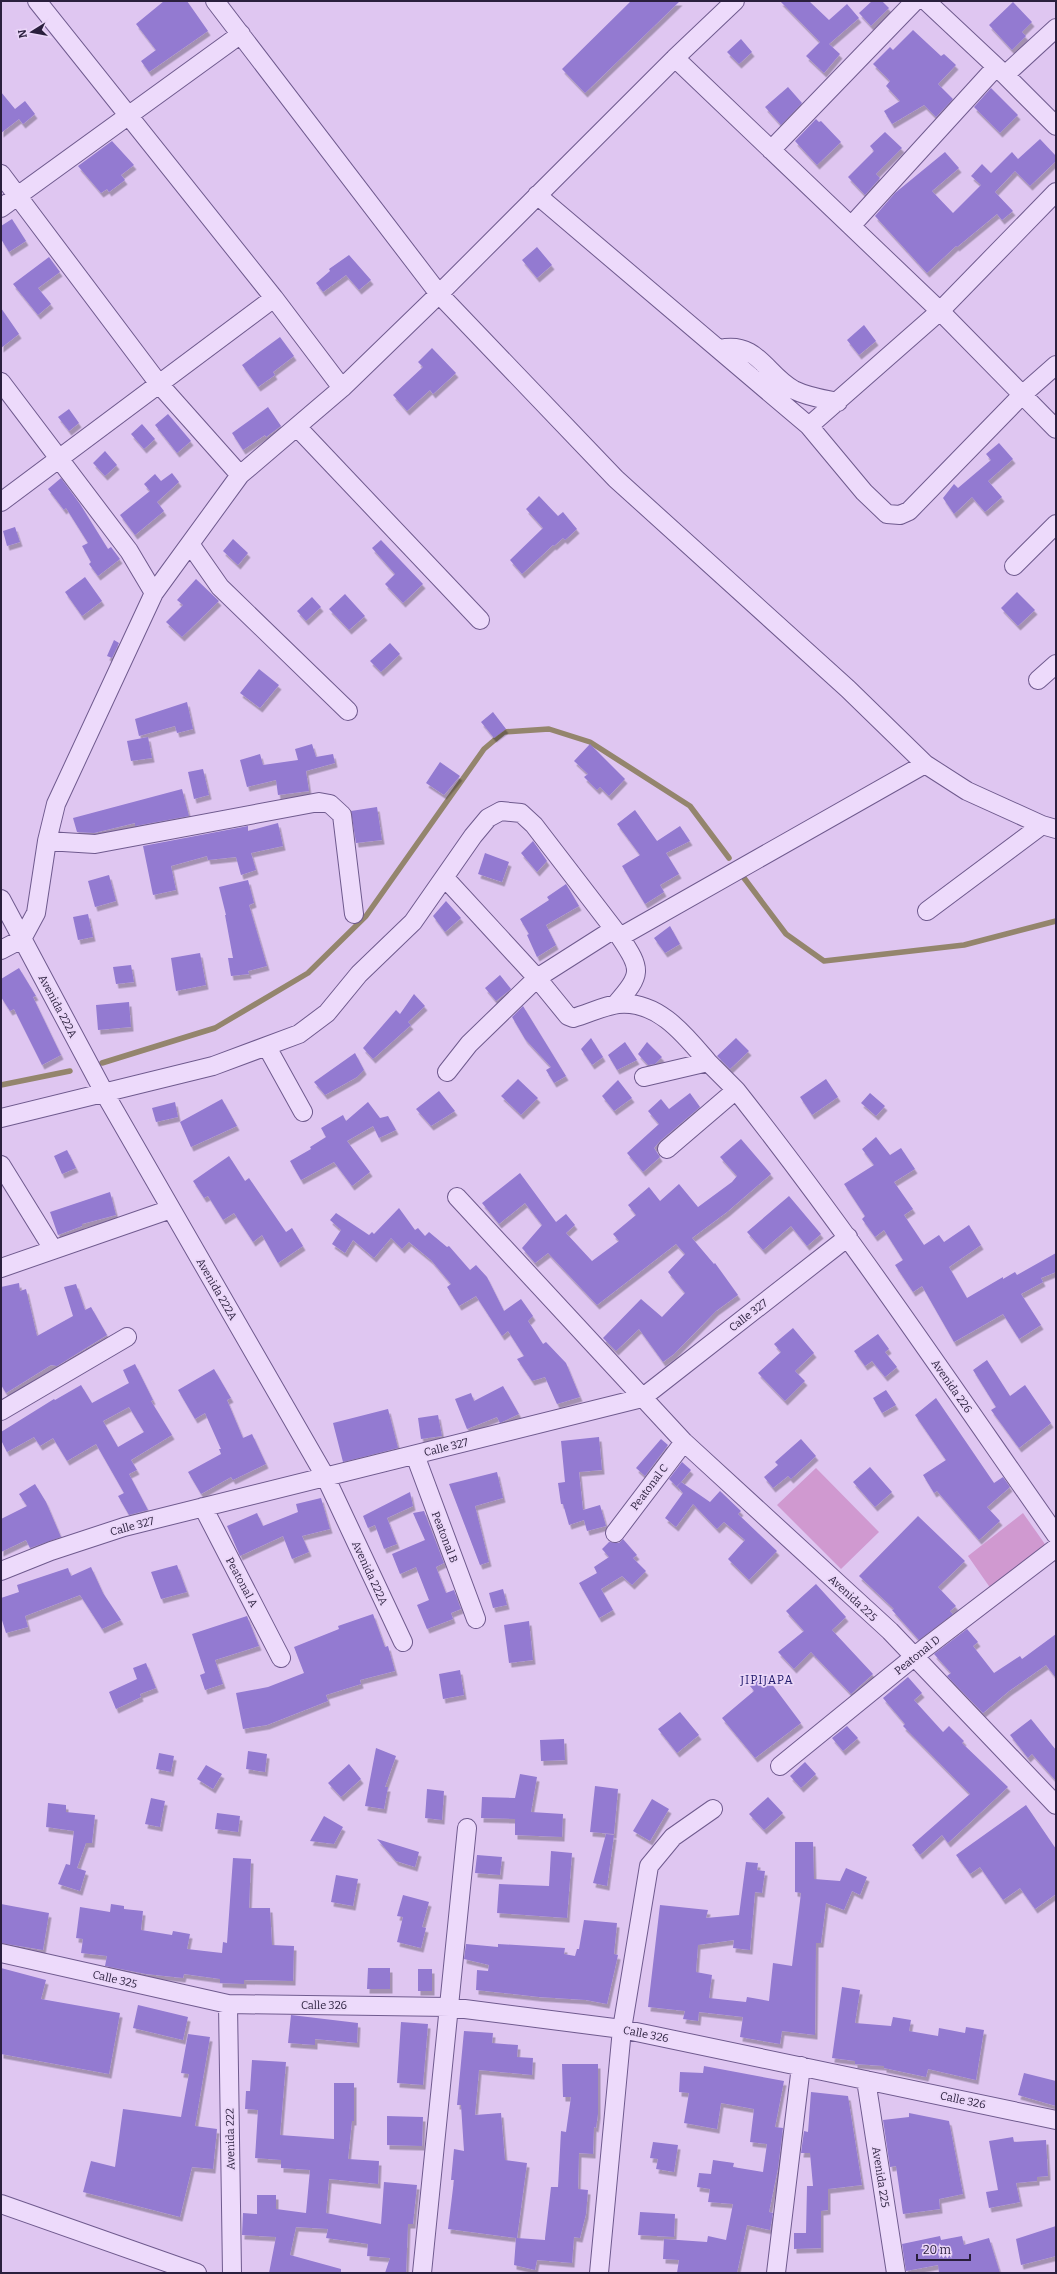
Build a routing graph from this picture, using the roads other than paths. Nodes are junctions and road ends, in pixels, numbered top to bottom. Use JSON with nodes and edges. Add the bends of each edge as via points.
{"nodes":[{"id":1,"x":37,"y":1,"type":"edge"},
{"id":2,"x":215,"y":1,"type":"edge"},
{"id":3,"x":735,"y":1,"type":"edge"},
{"id":4,"x":915,"y":1,"type":"edge"},
{"id":5,"x":926,"y":1,"type":"edge"},
{"id":6,"x":1056,"y":28,"type":"edge"},
{"id":7,"x":241,"y":34,"type":"junction"},
{"id":8,"x":674,"y":58,"type":"junction"},
{"id":9,"x":1001,"y":71,"type":"junction"},
{"id":10,"x":128,"y":116,"type":"junction"},
{"id":11,"x":1056,"y":126,"type":"edge"},
{"id":12,"x":771,"y":150,"type":"junction"},
{"id":13,"x":1,"y":174,"type":"edge"},
{"id":14,"x":1056,"y":192,"type":"edge"},
{"id":15,"x":537,"y":195,"type":"junction"},
{"id":16,"x":17,"y":196,"type":"junction"},
{"id":17,"x":1,"y":208,"type":"edge"},
{"id":18,"x":851,"y":226,"type":"junction"},
{"id":19,"x":439,"y":294,"type":"junction"},
{"id":20,"x":274,"y":298,"type":"junction"},
{"id":21,"x":940,"y":311,"type":"junction"},
{"id":22,"x":720,"y":349,"type":"junction"},
{"id":23,"x":1056,"y":365,"type":"edge"},
{"id":24,"x":1,"y":382,"type":"edge"},
{"id":25,"x":159,"y":384,"type":"junction"},
{"id":26,"x":342,"y":388,"type":"junction"},
{"id":27,"x":1022,"y":395,"type":"junction"},
{"id":28,"x":838,"y":402,"type":"junction"},
{"id":29,"x":809,"y":426,"type":"junction"},
{"id":30,"x":298,"y":428,"type":"junction"},
{"id":31,"x":1056,"y":429,"type":"edge"},
{"id":32,"x":59,"y":459,"type":"junction"},
{"id":33,"x":240,"y":475,"type":"junction"},
{"id":34,"x":1,"y":502,"type":"edge"},
{"id":35,"x":1056,"y":524,"type":"edge"},
{"id":36,"x":190,"y":544,"type":"junction"},
{"id":37,"x":1014,"y":566,"type":"dead end"},
{"id":38,"x":154,"y":593,"type":"junction"},
{"id":39,"x":480,"y":620,"type":"dead end"},
{"id":40,"x":1056,"y":664,"type":"edge"},
{"id":41,"x":1038,"y":680,"type":"dead end"},
{"id":42,"x":348,"y":711,"type":"dead end"},
{"id":43,"x":925,"y":764,"type":"junction"},
{"id":44,"x":1049,"y":827,"type":"edge"},
{"id":45,"x":47,"y":841,"type":"junction"},
{"id":46,"x":445,"y":878,"type":"junction"},
{"id":47,"x":1,"y":899,"type":"edge"},
{"id":48,"x":927,"y":911,"type":"dead end"},
{"id":49,"x":354,"y":914,"type":"dead end"},
{"id":50,"x":617,"y":933,"type":"junction"},
{"id":51,"x":22,"y":939,"type":"junction"},
{"id":52,"x":1,"y":950,"type":"edge"},
{"id":53,"x":537,"y":978,"type":"junction"},
{"id":54,"x":616,"y":1004,"type":"junction"},
{"id":55,"x":266,"y":1047,"type":"junction"},
{"id":56,"x":708,"y":1062,"type":"junction"},
{"id":57,"x":447,"y":1072,"type":"dead end"},
{"id":58,"x":644,"y":1077,"type":"dead end"},
{"id":59,"x":736,"y":1090,"type":"junction"},
{"id":60,"x":105,"y":1094,"type":"junction"},
{"id":61,"x":302,"y":1112,"type":"dead end"},
{"id":62,"x":1,"y":1118,"type":"edge"},
{"id":63,"x":667,"y":1149,"type":"dead end"},
{"id":64,"x":1,"y":1165,"type":"edge"},
{"id":65,"x":457,"y":1197,"type":"dead end"},
{"id":66,"x":170,"y":1209,"type":"junction"},
{"id":67,"x":848,"y":1237,"type":"junction"},
{"id":68,"x":53,"y":1249,"type":"junction"},
{"id":69,"x":1,"y":1268,"type":"edge"},
{"id":70,"x":127,"y":1337,"type":"dead end"},
{"id":71,"x":642,"y":1398,"type":"junction"},
{"id":72,"x":1,"y":1411,"type":"edge"},
{"id":73,"x":684,"y":1442,"type":"junction"},
{"id":74,"x":415,"y":1455,"type":"junction"},
{"id":75,"x":325,"y":1476,"type":"junction"},
{"id":76,"x":203,"y":1507,"type":"junction"},
{"id":77,"x":615,"y":1533,"type":"dead end"},
{"id":78,"x":1056,"y":1535,"type":"edge"},
{"id":79,"x":1056,"y":1548,"type":"edge"},
{"id":80,"x":1,"y":1571,"type":"edge"},
{"id":81,"x":476,"y":1620,"type":"dead end"},
{"id":82,"x":403,"y":1642,"type":"dead end"},
{"id":83,"x":915,"y":1657,"type":"junction"},
{"id":84,"x":282,"y":1658,"type":"dead end"},
{"id":85,"x":780,"y":1766,"type":"dead end"},
{"id":86,"x":1056,"y":1805,"type":"edge"},
{"id":87,"x":713,"y":1809,"type":"dead end"},
{"id":88,"x":467,"y":1828,"type":"dead end"},
{"id":89,"x":1,"y":1953,"type":"edge"},
{"id":90,"x":228,"y":2004,"type":"junction"},
{"id":91,"x":449,"y":2007,"type":"junction"},
{"id":92,"x":622,"y":2029,"type":"junction"},
{"id":93,"x":801,"y":2066,"type":"junction"},
{"id":94,"x":866,"y":2080,"type":"junction"},
{"id":95,"x":1056,"y":2120,"type":"edge"},
{"id":96,"x":1,"y":2204,"type":"edge"},
{"id":97,"x":197,"y":2273,"type":"edge"},
{"id":98,"x":232,"y":2273,"type":"edge"},
{"id":99,"x":422,"y":2273,"type":"edge"},
{"id":100,"x":599,"y":2273,"type":"edge"},
{"id":101,"x":776,"y":2273,"type":"edge"},
{"id":102,"x":896,"y":2273,"type":"edge"}],
"edges":[{"from":1,"to":10,"type":"street"},
{"from":2,"to":7,"type":"street"},
{"from":3,"to":8,"type":"street"},
{"from":4,"to":12,"type":"street"},
{"from":5,"to":9,"type":"street"},
{"from":6,"to":9,"type":"street"},
{"from":7,"to":10,"type":"street"},
{"from":7,"to":19,"type":"street"},
{"from":8,"to":12,"type":"street"},
{"from":8,"to":15,"type":"street"},
{"from":9,"to":11,"type":"street"},
{"from":9,"to":18,"type":"street"},
{"from":10,"to":16,"type":"street"},
{"from":10,"to":20,"type":"street"},
{"from":12,"to":18,"type":"street"},
{"from":13,"to":16,"type":"street"},
{"from":14,"to":21,"type":"street"},
{"from":15,"to":19,"type":"street"},
{"from":15,"to":22,"type":"street"},
{"from":16,"to":17,"type":"street"},
{"from":16,"to":25,"type":"street"},
{"from":18,"to":21,"type":"street"},
{"from":19,"to":26,"type":"street"},
{"from":19,"to":43,"type":"street","via":[[616,479],[848,689]]},
{"from":20,"to":25,"type":"street"},
{"from":20,"to":26,"type":"street"},
{"from":21,"to":27,"type":"street"},
{"from":21,"to":28,"type":"street"},
{"from":22,"to":28,"type":"street","via":[[732,347],[750,352],[793,389],[812,397]]},
{"from":22,"to":29,"type":"street"},
{"from":23,"to":27,"type":"street"},
{"from":24,"to":32,"type":"street"},
{"from":25,"to":32,"type":"street"},
{"from":25,"to":33,"type":"street"},
{"from":26,"to":30,"type":"street"},
{"from":27,"to":29,"type":"street","via":[[909,511],[900,515],[887,514],[864,492]]},
{"from":27,"to":31,"type":"street"},
{"from":28,"to":29,"type":"street"},
{"from":30,"to":33,"type":"street"},
{"from":30,"to":39,"type":"street"},
{"from":32,"to":34,"type":"street"},
{"from":32,"to":38,"type":"street","via":[[129,552]]},
{"from":33,"to":36,"type":"street"},
{"from":35,"to":37,"type":"street"},
{"from":36,"to":38,"type":"street"},
{"from":36,"to":42,"type":"street","via":[[220,587]]},
{"from":38,"to":45,"type":"street","via":[[56,804]]},
{"from":40,"to":41,"type":"street"},
{"from":43,"to":44,"type":"street","via":[[967,791]]},
{"from":43,"to":50,"type":"street"},
{"from":44,"to":48,"type":"street"},
{"from":45,"to":49,"type":"street","via":[[96,844],[319,802],[330,804],[342,815]]},
{"from":45,"to":51,"type":"street","via":[[36,913]]},
{"from":46,"to":50,"type":"street","via":[[488,818],[501,811],[521,813],[534,825]]},
{"from":46,"to":53,"type":"street"},
{"from":46,"to":55,"type":"street","via":[[413,922],[359,974],[327,1014],[299,1034]]},
{"from":47,"to":51,"type":"street","name":"Avenida 222A"},
{"from":50,"to":53,"type":"street"},
{"from":50,"to":54,"type":"street","via":[[634,958],[637,974],[631,987]]},
{"from":51,"to":52,"type":"street"},
{"from":51,"to":60,"type":"street","name":"Avenida 222A"},
{"from":53,"to":54,"type":"street","via":[[568,1016],[573,1018]]},
{"from":53,"to":57,"type":"street","via":[[469,1044]]},
{"from":54,"to":56,"type":"street","name":"Avenida 226","via":[[648,1008],[665,1018],[683,1033]]},
{"from":55,"to":60,"type":"street","via":[[213,1066]]},
{"from":55,"to":61,"type":"street"},
{"from":56,"to":58,"type":"street"},
{"from":56,"to":59,"type":"street","name":"Avenida 226"},
{"from":59,"to":63,"type":"street"},
{"from":59,"to":67,"type":"street","name":"Avenida 226"},
{"from":60,"to":62,"type":"street"},
{"from":60,"to":66,"type":"street","name":"Avenida 222A"},
{"from":64,"to":68,"type":"street"},
{"from":65,"to":71,"type":"street","name":"Avenida 225"},
{"from":66,"to":68,"type":"street"},
{"from":66,"to":75,"type":"street","name":"Avenida 222A"},
{"from":67,"to":71,"type":"street","name":"Calle 327"},
{"from":67,"to":78,"type":"street","name":"Avenida 226"},
{"from":68,"to":69,"type":"street"},
{"from":70,"to":72,"type":"street"},
{"from":71,"to":73,"type":"street","name":"Avenida 225"},
{"from":71,"to":74,"type":"street","name":"Calle 327"},
{"from":73,"to":77,"type":"street","name":"Peatonal C"},
{"from":73,"to":83,"type":"street","name":"Avenida 225"},
{"from":74,"to":75,"type":"street","name":"Calle 327"},
{"from":74,"to":81,"type":"street","name":"Peatonal B"},
{"from":75,"to":76,"type":"street","name":"Calle 327"},
{"from":75,"to":82,"type":"street","name":"Avenida 222A"},
{"from":76,"to":80,"type":"street","name":"Calle 327","via":[[117,1530],[51,1551]]},
{"from":76,"to":84,"type":"street","name":"Peatonal A"},
{"from":79,"to":83,"type":"street","name":"Peatonal D"},
{"from":83,"to":85,"type":"street","name":"Peatonal D"},
{"from":83,"to":86,"type":"street","name":"Avenida 225"},
{"from":87,"to":92,"type":"street","via":[[673,1837],[649,1866]]},
{"from":88,"to":91,"type":"street"},
{"from":89,"to":90,"type":"street","name":"Calle 325"},
{"from":90,"to":91,"type":"street","name":"Calle 326"},
{"from":90,"to":98,"type":"street","name":"Avenida 222"},
{"from":91,"to":92,"type":"street","name":"Calle 326"},
{"from":91,"to":99,"type":"street"},
{"from":92,"to":93,"type":"street","name":"Calle 326"},
{"from":92,"to":100,"type":"street"},
{"from":93,"to":94,"type":"street","name":"Calle 326"},
{"from":93,"to":101,"type":"street"},
{"from":94,"to":95,"type":"street","name":"Calle 326"},
{"from":94,"to":102,"type":"street","name":"Avenida 225"},
{"from":96,"to":97,"type":"street"}]}
